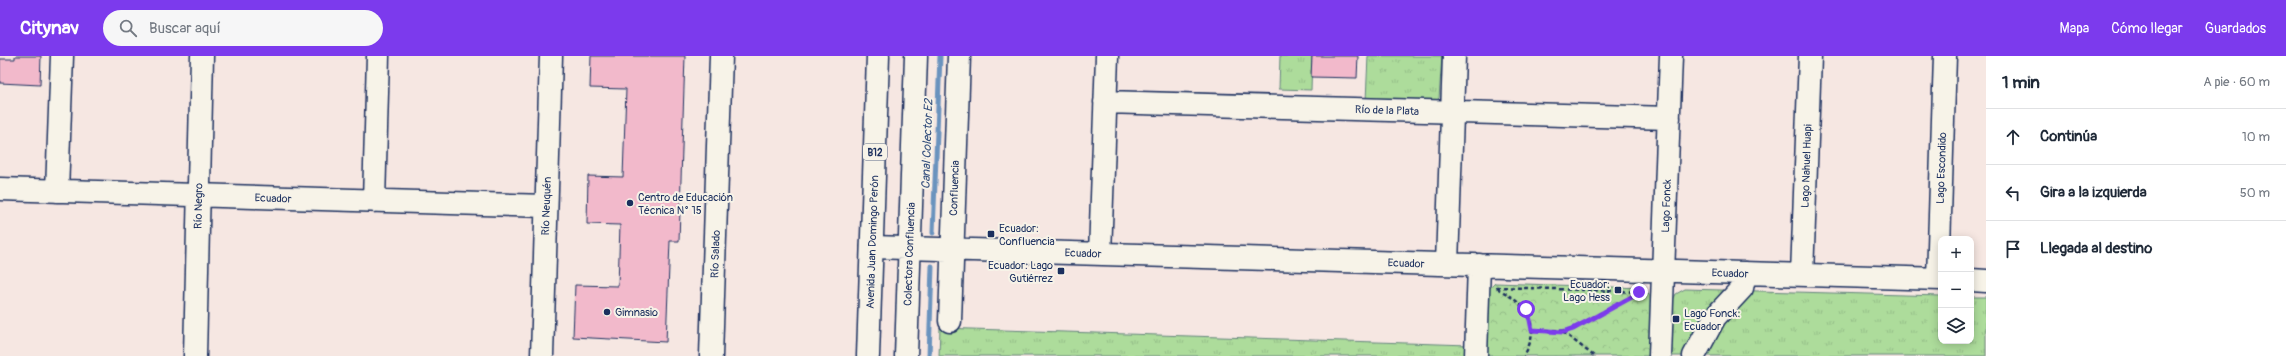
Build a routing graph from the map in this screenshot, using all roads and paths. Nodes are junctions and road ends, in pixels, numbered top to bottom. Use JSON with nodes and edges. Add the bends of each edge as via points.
{"nodes":[{"id":1,"x":62,"y":56,"type":"edge"},
{"id":2,"x":202,"y":56,"type":"edge"},
{"id":3,"x":378,"y":56,"type":"edge"},
{"id":4,"x":551,"y":56,"type":"edge"},
{"id":5,"x":721,"y":56,"type":"edge"},
{"id":6,"x":878,"y":56,"type":"edge"},
{"id":7,"x":916,"y":56,"type":"edge"},
{"id":8,"x":959,"y":56,"type":"edge"},
{"id":9,"x":1107,"y":56,"type":"edge"},
{"id":10,"x":1454,"y":56,"type":"edge"},
{"id":11,"x":1671,"y":56,"type":"edge"},
{"id":12,"x":1810,"y":56,"type":"edge"},
{"id":13,"x":1945,"y":56,"type":"edge"},
{"id":14,"x":1105,"y":102,"type":"junction"},
{"id":15,"x":1452,"y":112,"type":"junction"},
{"id":16,"x":1669,"y":118,"type":"junction"},
{"id":17,"x":0,"y":189,"type":"edge"},
{"id":18,"x":57,"y":191,"type":"junction"},
{"id":19,"x":199,"y":195,"type":"junction"},
{"id":20,"x":374,"y":201,"type":"junction"},
{"id":21,"x":546,"y":206,"type":"junction"},
{"id":22,"x":872,"y":247,"type":"junction"},
{"id":23,"x":910,"y":248,"type":"junction"},
{"id":24,"x":952,"y":249,"type":"junction"},
{"id":25,"x":1100,"y":254,"type":"junction"},
{"id":26,"x":1447,"y":264,"type":"junction"},
{"id":27,"x":1479,"y":265,"type":"junction"},
{"id":28,"x":1663,"y":271,"type":"junction"},
{"id":29,"x":1939,"y":272,"type":"edge"},
{"id":30,"x":1745,"y":273,"type":"junction"},
{"id":31,"x":1802,"y":275,"type":"junction"},
{"id":32,"x":1938,"y":279,"type":"edge"},
{"id":33,"x":1974,"y":280,"type":"edge"},
{"id":34,"x":1986,"y":280,"type":"edge"},
{"id":35,"x":1495,"y":288,"type":"junction"},
{"id":36,"x":1493,"y":290,"type":"dead end"},
{"id":37,"x":1641,"y":292,"type":"junction"},
{"id":38,"x":1645,"y":296,"type":"dead end"},
{"id":39,"x":950,"y":321,"type":"dead end"},
{"id":40,"x":1532,"y":330,"type":"junction"},
{"id":41,"x":1563,"y":332,"type":"junction"},
{"id":42,"x":195,"y":356,"type":"edge"},
{"id":43,"x":542,"y":356,"type":"edge"},
{"id":44,"x":711,"y":356,"type":"edge"},
{"id":45,"x":868,"y":356,"type":"edge"},
{"id":46,"x":906,"y":356,"type":"edge"},
{"id":47,"x":1476,"y":356,"type":"edge"},
{"id":48,"x":1524,"y":356,"type":"edge"},
{"id":49,"x":1594,"y":356,"type":"edge"},
{"id":50,"x":1660,"y":356,"type":"edge"},
{"id":51,"x":1694,"y":356,"type":"edge"}],
"edges":[{"from":1,"to":18,"type":"street"},
{"from":2,"to":19,"type":"street","name":"Río Negro"},
{"from":3,"to":20,"type":"street"},
{"from":4,"to":21,"type":"street","name":"Río Neuquén"},
{"from":5,"to":44,"type":"street","name":"Río Salado"},
{"from":6,"to":22,"type":"street","name":"Avenida Juan Domingo Perón","number":"B12"},
{"from":7,"to":23,"type":"street","name":"Colectora Confluencia"},
{"from":8,"to":24,"type":"street","name":"Confluencia"},
{"from":9,"to":14,"type":"street"},
{"from":10,"to":15,"type":"street"},
{"from":11,"to":16,"type":"street","name":"Lago Fonck"},
{"from":12,"to":31,"type":"street","name":"Lago Nahuel Huapi"},
{"from":13,"to":29,"type":"street","name":"Lago Escondido"},
{"from":14,"to":15,"type":"street","name":"Río de la Plata"},
{"from":14,"to":25,"type":"street"},
{"from":15,"to":16,"type":"street","name":"Río de la Plata"},
{"from":15,"to":26,"type":"street"},
{"from":16,"to":28,"type":"street","name":"Lago Fonck"},
{"from":17,"to":18,"type":"street","name":"Ecuador"},
{"from":18,"to":19,"type":"street","name":"Ecuador"},
{"from":19,"to":20,"type":"street","name":"Ecuador"},
{"from":19,"to":42,"type":"street","name":"Río Negro"},
{"from":20,"to":21,"type":"street","name":"Ecuador"},
{"from":21,"to":43,"type":"street","name":"Río Neuquén"},
{"from":22,"to":23,"type":"street","name":"Ecuador"},
{"from":22,"to":45,"type":"street","name":"Avenida Juan Domingo Perón","number":"B12"},
{"from":23,"to":24,"type":"street","name":"Ecuador"},
{"from":23,"to":46,"type":"street","name":"Colectora Confluencia"},
{"from":24,"to":25,"type":"street","name":"Ecuador"},
{"from":24,"to":39,"type":"street","name":"Confluencia"},
{"from":25,"to":26,"type":"street","name":"Ecuador"},
{"from":26,"to":27,"type":"street","name":"Ecuador"},
{"from":27,"to":28,"type":"street","name":"Ecuador"},
{"from":27,"to":47,"type":"street"},
{"from":28,"to":30,"type":"street","name":"Ecuador"},
{"from":28,"to":50,"type":"street","name":"Lago Fonck"},
{"from":30,"to":31,"type":"street","name":"Ecuador"},
{"from":30,"to":51,"type":"street","via":[[1742,288],[1715,317]]},
{"from":31,"to":32,"type":"street","name":"Ecuador"},
{"from":33,"to":34,"type":"street"},
{"from":35,"to":36,"type":"path"},
{"from":35,"to":37,"type":"path"},
{"from":35,"to":40,"type":"path","via":[[1518,301],[1526,309]]},
{"from":37,"to":38,"type":"path"},
{"from":37,"to":41,"type":"path","via":[[1583,324]]},
{"from":40,"to":41,"type":"path"},
{"from":40,"to":48,"type":"path"},
{"from":41,"to":49,"type":"path"}]}
